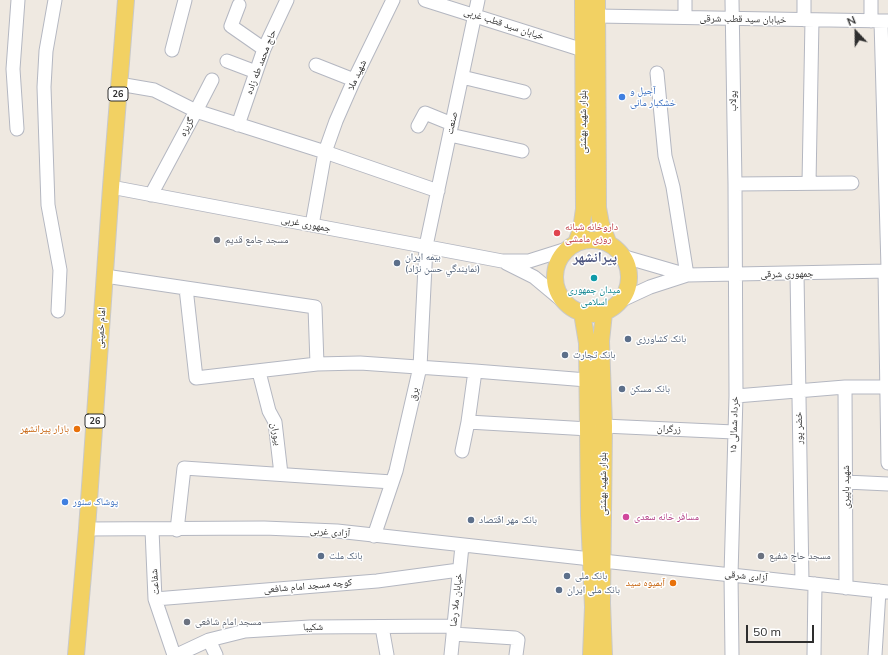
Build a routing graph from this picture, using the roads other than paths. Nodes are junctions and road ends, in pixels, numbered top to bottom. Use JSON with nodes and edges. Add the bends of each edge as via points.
{"nodes":[{"id":1,"x":18,"y":0,"type":"edge"},
{"id":2,"x":55,"y":0,"type":"edge"},
{"id":3,"x":126,"y":0,"type":"edge"},
{"id":4,"x":185,"y":0,"type":"edge"},
{"id":5,"x":287,"y":0,"type":"edge"},
{"id":6,"x":393,"y":0,"type":"edge"},
{"id":7,"x":425,"y":0,"type":"edge"},
{"id":8,"x":478,"y":0,"type":"edge"},
{"id":9,"x":583,"y":0,"type":"edge"},
{"id":10,"x":685,"y":0,"type":"edge"},
{"id":11,"x":732,"y":0,"type":"edge"},
{"id":12,"x":804,"y":0,"type":"edge"},
{"id":13,"x":871,"y":0,"type":"edge"},
{"id":14,"x":238,"y":5,"type":"dead end"},
{"id":15,"x":597,"y":8,"type":"edge"},
{"id":16,"x":475,"y":15,"type":"junction"},
{"id":17,"x":685,"y":18,"type":"junction"},
{"id":18,"x":731,"y":18,"type":"junction"},
{"id":19,"x":808,"y":20,"type":"junction"},
{"id":20,"x":880,"y":21,"type":"edge"},
{"id":21,"x":264,"y":49,"type":"junction"},
{"id":22,"x":172,"y":50,"type":"dead end"},
{"id":23,"x":583,"y":50,"type":"junction"},
{"id":24,"x":227,"y":61,"type":"dead end"},
{"id":25,"x":316,"y":65,"type":"dead end"},
{"id":26,"x":256,"y":72,"type":"junction"},
{"id":27,"x":657,"y":74,"type":"dead end"},
{"id":28,"x":462,"y":76,"type":"junction"},
{"id":29,"x":212,"y":80,"type":"dead end"},
{"id":30,"x":354,"y":80,"type":"junction"},
{"id":31,"x":119,"y":84,"type":"junction"},
{"id":32,"x":524,"y":92,"type":"dead end"},
{"id":33,"x":886,"y":94,"type":"edge"},
{"id":34,"x":196,"y":111,"type":"junction"},
{"id":35,"x":238,"y":125,"type":"junction"},
{"id":36,"x":418,"y":126,"type":"dead end"},
{"id":37,"x":17,"y":129,"type":"dead end"},
{"id":38,"x":451,"y":130,"type":"junction"},
{"id":39,"x":522,"y":151,"type":"dead end"},
{"id":40,"x":325,"y":152,"type":"junction"},
{"id":41,"x":887,"y":169,"type":"edge"},
{"id":42,"x":852,"y":182,"type":"dead end"},
{"id":43,"x":809,"y":183,"type":"junction"},
{"id":44,"x":735,"y":184,"type":"junction"},
{"id":45,"x":110,"y":187,"type":"junction"},
{"id":46,"x":438,"y":191,"type":"junction"},
{"id":47,"x":151,"y":195,"type":"junction"},
{"id":48,"x":312,"y":225,"type":"junction"},
{"id":49,"x":608,"y":242,"type":"junction"},
{"id":50,"x":426,"y":246,"type":"junction"},
{"id":51,"x":571,"y":246,"type":"junction"},
{"id":52,"x":625,"y":257,"type":"junction"},
{"id":53,"x":502,"y":261,"type":"junction"},
{"id":54,"x":887,"y":270,"type":"edge"},
{"id":55,"x":736,"y":274,"type":"junction"},
{"id":56,"x":797,"y":274,"type":"junction"},
{"id":57,"x":686,"y":275,"type":"junction"},
{"id":58,"x":104,"y":276,"type":"junction"},
{"id":59,"x":186,"y":288,"type":"junction"},
{"id":60,"x":622,"y":300,"type":"junction"},
{"id":61,"x":564,"y":302,"type":"junction"},
{"id":62,"x":58,"y":311,"type":"dead end"},
{"id":63,"x":582,"y":313,"type":"junction"},
{"id":64,"x":604,"y":313,"type":"junction"},
{"id":65,"x":317,"y":364,"type":"junction"},
{"id":66,"x":420,"y":367,"type":"junction"},
{"id":67,"x":475,"y":371,"type":"junction"},
{"id":68,"x":259,"y":372,"type":"junction"},
{"id":69,"x":587,"y":380,"type":"junction"},
{"id":70,"x":845,"y":387,"type":"junction"},
{"id":71,"x":887,"y":387,"type":"edge"},
{"id":72,"x":799,"y":391,"type":"junction"},
{"id":73,"x":736,"y":396,"type":"junction"},
{"id":74,"x":468,"y":422,"type":"junction"},
{"id":75,"x":597,"y":427,"type":"junction"},
{"id":76,"x":734,"y":432,"type":"junction"},
{"id":77,"x":462,"y":451,"type":"dead end"},
{"id":78,"x":888,"y":463,"type":"edge"},
{"id":79,"x":281,"y":474,"type":"junction"},
{"id":80,"x":392,"y":482,"type":"junction"},
{"id":81,"x":846,"y":482,"type":"junction"},
{"id":82,"x":888,"y":484,"type":"edge"},
{"id":83,"x":87,"y":529,"type":"junction"},
{"id":84,"x":152,"y":530,"type":"junction"},
{"id":85,"x":177,"y":530,"type":"junction"},
{"id":86,"x":374,"y":536,"type":"junction"},
{"id":87,"x":462,"y":546,"type":"junction"},
{"id":88,"x":572,"y":557,"type":"joint"},
{"id":89,"x":597,"y":560,"type":"junction"},
{"id":90,"x":459,"y":570,"type":"junction"},
{"id":91,"x":731,"y":575,"type":"junction"},
{"id":92,"x":802,"y":582,"type":"junction"},
{"id":93,"x":815,"y":584,"type":"junction"},
{"id":94,"x":846,"y":588,"type":"junction"},
{"id":95,"x":883,"y":592,"type":"edge"},
{"id":96,"x":155,"y":599,"type":"junction"},
{"id":97,"x":382,"y":627,"type":"junction"},
{"id":98,"x":453,"y":630,"type":"junction"},
{"id":99,"x":209,"y":640,"type":"junction"},
{"id":100,"x":76,"y":655,"type":"edge"},
{"id":101,"x":176,"y":655,"type":"edge"},
{"id":102,"x":216,"y":655,"type":"edge"},
{"id":103,"x":387,"y":655,"type":"edge"},
{"id":104,"x":451,"y":655,"type":"edge"},
{"id":105,"x":516,"y":655,"type":"edge"},
{"id":106,"x":591,"y":655,"type":"edge"},
{"id":107,"x":604,"y":655,"type":"edge"},
{"id":108,"x":732,"y":655,"type":"edge"},
{"id":109,"x":814,"y":655,"type":"edge"},
{"id":110,"x":875,"y":655,"type":"edge"}],
"edges":[{"from":1,"to":37,"type":"street","via":[[13,69]]},
{"from":2,"to":62,"type":"street","via":[[46,51],[44,87],[48,205],[60,270]]},
{"from":3,"to":31,"type":"main road","name":"امام خمینی","number":"26"},
{"from":4,"to":22,"type":"street"},
{"from":5,"to":21,"type":"street","name":"حاج محمد طه زاده"},
{"from":6,"to":30,"type":"street","name":"شهید ملا"},
{"from":7,"to":16,"type":"street","name":"خیابان سید قطب غربی"},
{"from":8,"to":16,"type":"street","name":"صنعت"},
{"from":9,"to":23,"type":"main road","name":"بلوار شهید بهشتی"},
{"from":10,"to":17,"type":"street"},
{"from":11,"to":18,"type":"street","name":"پولاب"},
{"from":12,"to":19,"type":"street"},
{"from":13,"to":20,"type":"street"},
{"from":14,"to":21,"type":"street","via":[[231,26]]},
{"from":15,"to":17,"type":"street","name":"خیابان سید قطب شرقی"},
{"from":15,"to":49,"type":"main road","name":"بلوار شهید بهشتی","via":[[598,208]]},
{"from":16,"to":23,"type":"street","name":"خیابان سید قطب غربی"},
{"from":16,"to":28,"type":"street","name":"صنعت"},
{"from":17,"to":18,"type":"street","name":"خیابان سید قطب شرقی"},
{"from":18,"to":19,"type":"street","name":"خیابان سید قطب شرقی"},
{"from":18,"to":44,"type":"street","name":"پولاب"},
{"from":19,"to":20,"type":"street","name":"خیابان سید قطب شرقی"},
{"from":19,"to":43,"type":"street"},
{"from":20,"to":33,"type":"street"},
{"from":21,"to":26,"type":"street","name":"حاج محمد طه زاده"},
{"from":23,"to":51,"type":"main road","name":"بلوار شهید بهشتی","via":[[584,209],[581,230]]},
{"from":24,"to":26,"type":"street"},
{"from":25,"to":30,"type":"street"},
{"from":26,"to":35,"type":"street","name":"حاج محمد طه زاده"},
{"from":27,"to":57,"type":"street","via":[[666,156],[674,187]]},
{"from":28,"to":32,"type":"street"},
{"from":28,"to":38,"type":"street","name":"صنعت"},
{"from":29,"to":34,"type":"street"},
{"from":30,"to":40,"type":"street","name":"شهید ملا"},
{"from":31,"to":34,"type":"street","name":"گزیزه","via":[[154,90]]},
{"from":31,"to":45,"type":"main road","name":"امام خمینی","number":"26"},
{"from":33,"to":41,"type":"street"},
{"from":34,"to":35,"type":"street"},
{"from":34,"to":47,"type":"street","name":"گزیزه"},
{"from":35,"to":40,"type":"street"},
{"from":36,"to":38,"type":"street","via":[[425,113]]},
{"from":38,"to":39,"type":"street"},
{"from":38,"to":46,"type":"street","name":"صنعت"},
{"from":40,"to":46,"type":"street"},
{"from":40,"to":48,"type":"street","name":"شهید ملا"},
{"from":41,"to":54,"type":"street"},
{"from":42,"to":43,"type":"street"},
{"from":43,"to":44,"type":"street"},
{"from":44,"to":55,"type":"street","name":"پولاب"},
{"from":45,"to":47,"type":"street","name":"جمهوری غربی"},
{"from":45,"to":58,"type":"main road","name":"امام خمینی","number":"26"},
{"from":46,"to":50,"type":"street","name":"صنعت"},
{"from":47,"to":48,"type":"street","name":"جمهوری غربی"},
{"from":48,"to":50,"type":"street","name":"جمهوری غربی"},
{"from":49,"to":51,"type":"main road","via":[[586,240]]},
{"from":49,"to":52,"type":"main road"},
{"from":50,"to":53,"type":"street","name":"جمهوری غربی"},
{"from":50,"to":66,"type":"street","name":"برق"},
{"from":51,"to":53,"type":"street","via":[[530,261]]},
{"from":51,"to":61,"type":"main road","via":[[556,265],[554,275],[558,294]]},
{"from":52,"to":57,"type":"street"},
{"from":52,"to":60,"type":"main road","via":[[630,279],[628,290]]},
{"from":53,"to":61,"type":"street","via":[[534,277]]},
{"from":54,"to":56,"type":"street","name":"جمهوری شرقی"},
{"from":54,"to":71,"type":"street"},
{"from":55,"to":56,"type":"street","name":"جمهوری شرقی"},
{"from":55,"to":57,"type":"street","name":"جمهوری شرقی"},
{"from":55,"to":73,"type":"street","name":"۱۵ خرداد شمالی"},
{"from":56,"to":72,"type":"street","name":"خضر پور"},
{"from":57,"to":60,"type":"street"},
{"from":58,"to":59,"type":"street"},
{"from":58,"to":83,"type":"main road","name":"امام خمینی","number":"26"},
{"from":59,"to":65,"type":"street","via":[[315,307]]},
{"from":59,"to":68,"type":"street","via":[[196,378]]},
{"from":60,"to":64,"type":"main road"},
{"from":61,"to":63,"type":"main road"},
{"from":63,"to":64,"type":"main road"},
{"from":63,"to":69,"type":"main road","name":"بلوار شهید بهشتی","via":[[587,343]]},
{"from":64,"to":75,"type":"main road","name":"بلوار شهید بهشتی"},
{"from":65,"to":66,"type":"street","via":[[360,363]]},
{"from":65,"to":68,"type":"street"},
{"from":66,"to":67,"type":"street"},
{"from":66,"to":80,"type":"street","name":"برق"},
{"from":67,"to":69,"type":"street"},
{"from":67,"to":74,"type":"street"},
{"from":68,"to":79,"type":"street","name":"بیوران","via":[[269,411],[275,422]]},
{"from":69,"to":75,"type":"main road","name":"بلوار شهید بهشتی"},
{"from":70,"to":71,"type":"street"},
{"from":70,"to":72,"type":"street"},
{"from":70,"to":81,"type":"street","name":"شهید باپیری"},
{"from":71,"to":78,"type":"street"},
{"from":72,"to":73,"type":"street"},
{"from":72,"to":92,"type":"street","name":"خضر پور"},
{"from":73,"to":76,"type":"street","name":"۱۵ خرداد شمالی"},
{"from":74,"to":75,"type":"street","name":"زرگران"},
{"from":74,"to":77,"type":"street"},
{"from":75,"to":76,"type":"street","name":"زرگران"},
{"from":75,"to":89,"type":"main road","name":"بلوار شهید بهشتی"},
{"from":76,"to":91,"type":"street","name":"۱۵ خرداد شمالی"},
{"from":79,"to":80,"type":"street"},
{"from":79,"to":85,"type":"street","via":[[184,468]]},
{"from":80,"to":86,"type":"street","name":"برق"},
{"from":81,"to":82,"type":"street"},
{"from":81,"to":94,"type":"street","name":"شهید باپیری"},
{"from":83,"to":84,"type":"street","name":"آزادی غربی"},
{"from":83,"to":100,"type":"main road","name":"امام خمینی","number":"26"},
{"from":84,"to":85,"type":"street","name":"آزادی غربی"},
{"from":84,"to":96,"type":"street","name":"شفاعت"},
{"from":85,"to":86,"type":"street","name":"آزادی غربی","via":[[264,528]]},
{"from":86,"to":87,"type":"street","name":"آزادی غربی"},
{"from":87,"to":88,"type":"street","name":"آزادی غربی"},
{"from":87,"to":90,"type":"street","name":"خیابان ملا رضا"},
{"from":88,"to":89,"type":"street","name":"آزادی شرقی"},
{"from":89,"to":91,"type":"street","name":"آزادی شرقی"},
{"from":89,"to":106,"type":"main road","name":"بلوار شهید بهشتی"},
{"from":89,"to":107,"type":"main road","name":"بلوار شهید بهشتی"},
{"from":90,"to":96,"type":"street","name":"کوچه مسجد امام شافعی","via":[[377,581]]},
{"from":90,"to":98,"type":"street","name":"خیابان ملا رضا"},
{"from":91,"to":92,"type":"street","name":"آزادی شرقی"},
{"from":91,"to":108,"type":"street","name":"۱۵ خرداد شمالی"},
{"from":92,"to":93,"type":"street","name":"آزادی شرقی"},
{"from":93,"to":94,"type":"street","name":"آزادی شرقی"},
{"from":93,"to":109,"type":"street"},
{"from":94,"to":95,"type":"street","name":"آزادی شرقی"},
{"from":95,"to":110,"type":"street"},
{"from":96,"to":101,"type":"street","name":"شفاعت"},
{"from":97,"to":98,"type":"street","name":"شکیبا"},
{"from":97,"to":99,"type":"street","name":"شکیبا","via":[[310,627],[245,631]]},
{"from":97,"to":103,"type":"street"},
{"from":98,"to":104,"type":"street","name":"خیابان ملا رضا"},
{"from":98,"to":105,"type":"street","name":"شکیبا","via":[[515,638],[518,640]]},
{"from":99,"to":101,"type":"street","name":"شکیبا"},
{"from":99,"to":102,"type":"street"}]}
